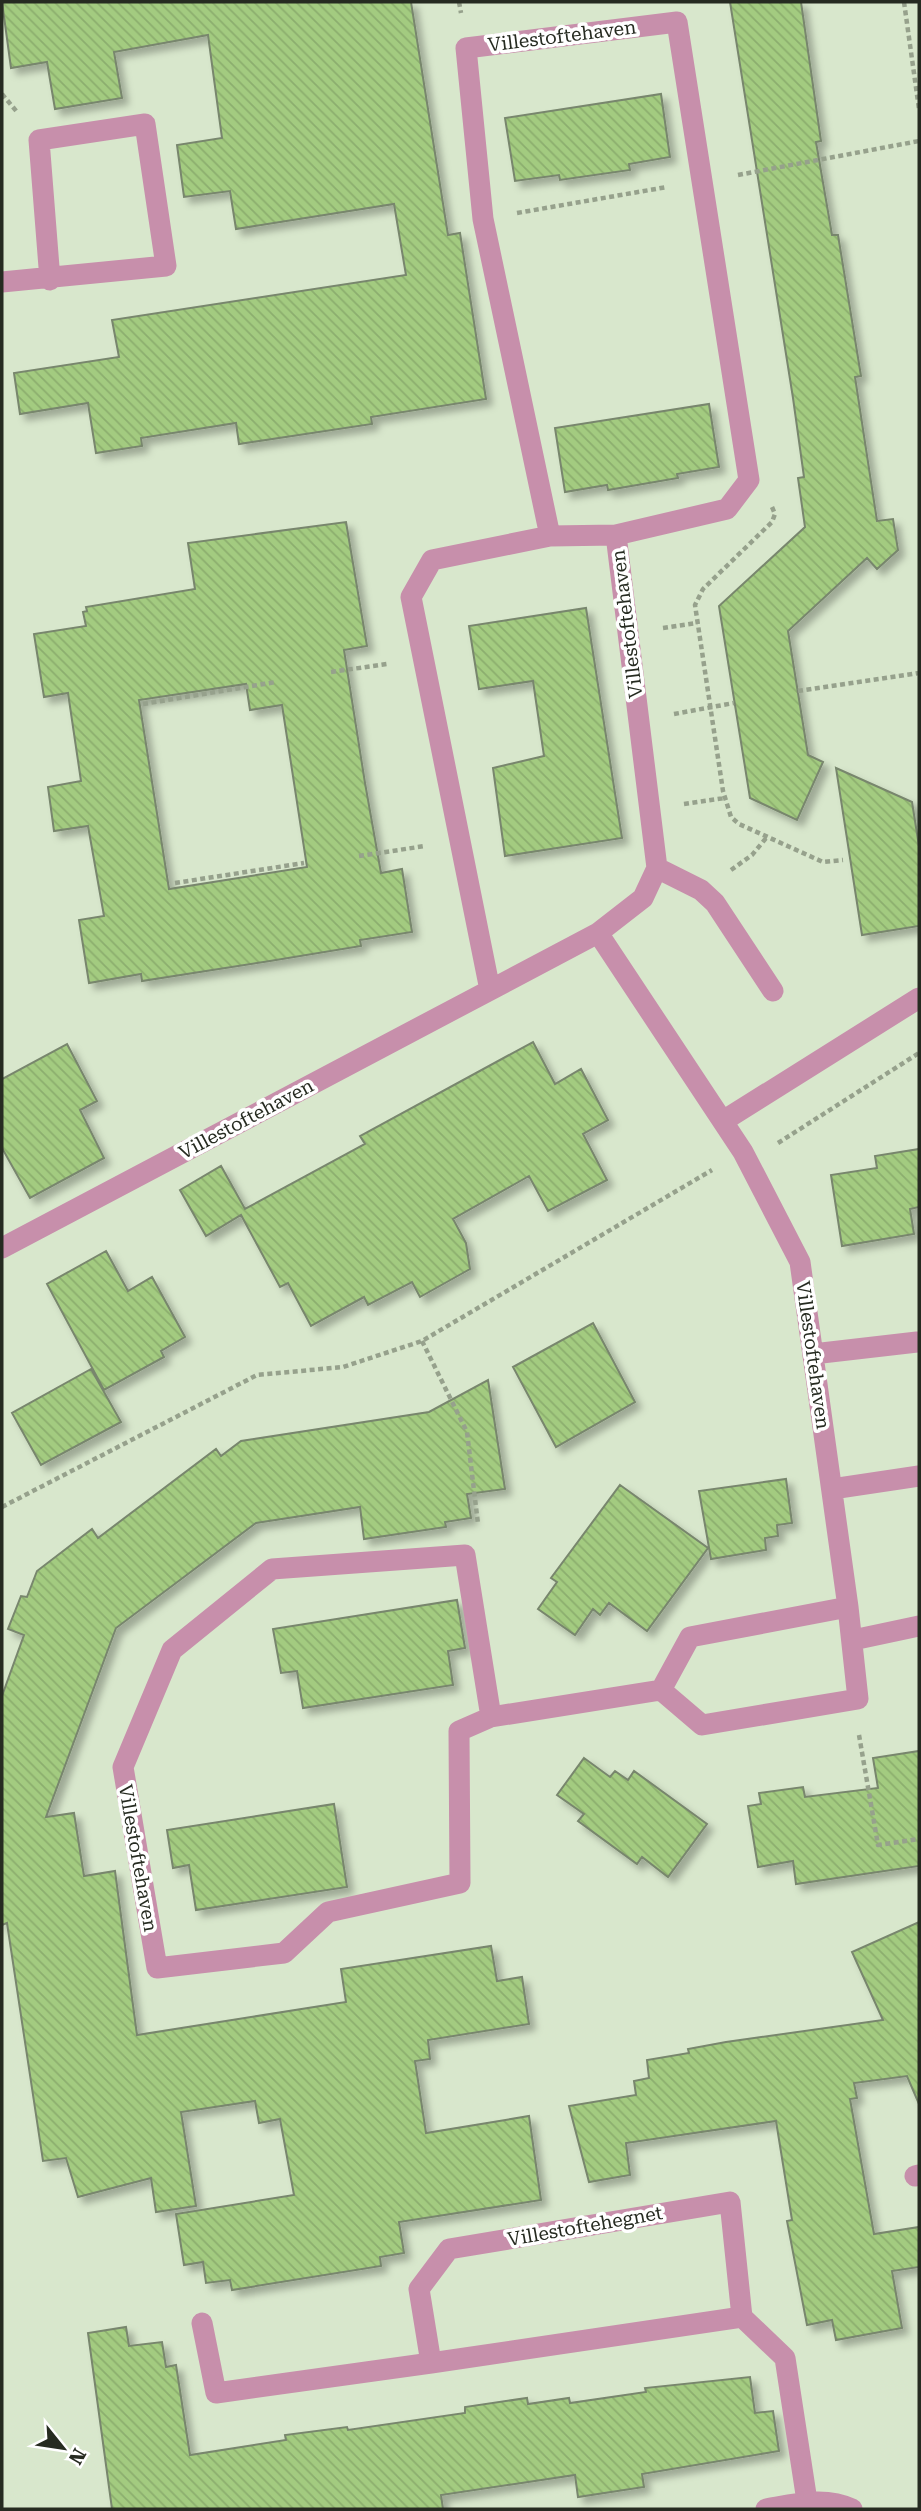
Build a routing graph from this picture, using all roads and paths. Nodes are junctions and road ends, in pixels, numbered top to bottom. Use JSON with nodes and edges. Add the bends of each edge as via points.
{"nodes":[{"id":1,"x":904,"y":2,"type":"edge"},
{"id":2,"x":919,"y":108,"type":"edge"},
{"id":3,"x":50,"y":280,"type":"junction"},
{"id":4,"x":2,"y":282,"type":"edge"},
{"id":5,"x":749,"y":480,"type":"junction"},
{"id":6,"x":616,"y":535,"type":"junction"},
{"id":7,"x":550,"y":536,"type":"junction"},
{"id":8,"x":423,"y":658,"type":"junction"},
{"id":9,"x":331,"y":672,"type":"dead end"},
{"id":10,"x":919,"y":673,"type":"edge"},
{"id":11,"x":276,"y":682,"type":"dead end"},
{"id":12,"x":798,"y":691,"type":"dead end"},
{"id":13,"x":734,"y":702,"type":"dead end"},
{"id":14,"x":143,"y":704,"type":"dead end"},
{"id":15,"x":710,"y":708,"type":"junction"},
{"id":16,"x":639,"y":721,"type":"junction"},
{"id":17,"x":766,"y":837,"type":"junction"},
{"id":18,"x":461,"y":841,"type":"junction"},
{"id":19,"x":359,"y":856,"type":"dead end"},
{"id":20,"x":843,"y":860,"type":"dead end"},
{"id":21,"x":304,"y":863,"type":"dead end"},
{"id":22,"x":657,"y":868,"type":"junction"},
{"id":23,"x":174,"y":883,"type":"dead end"},
{"id":24,"x":702,"y":890,"type":"junction"},
{"id":25,"x":598,"y":933,"type":"junction"},
{"id":26,"x":490,"y":990,"type":"junction"},
{"id":27,"x":773,"y":991,"type":"dead end"},
{"id":28,"x":919,"y":998,"type":"edge"},
{"id":29,"x":919,"y":1053,"type":"edge"},
{"id":30,"x":723,"y":1121,"type":"junction"},
{"id":31,"x":743,"y":1152,"type":"junction"},
{"id":32,"x":2,"y":1248,"type":"edge"},
{"id":33,"x":422,"y":1341,"type":"junction"},
{"id":34,"x":917,"y":1342,"type":"dead end"},
{"id":35,"x":813,"y":1354,"type":"junction"},
{"id":36,"x":919,"y":1475,"type":"edge"},
{"id":37,"x":832,"y":1489,"type":"junction"},
{"id":38,"x":2,"y":1507,"type":"edge"},
{"id":39,"x":465,"y":1555,"type":"junction"},
{"id":40,"x":848,"y":1607,"type":"junction"},
{"id":41,"x":919,"y":1626,"type":"edge"},
{"id":42,"x":853,"y":1640,"type":"junction"},
{"id":43,"x":661,"y":1690,"type":"junction"},
{"id":44,"x":853,"y":1700,"type":"junction"},
{"id":45,"x":491,"y":1717,"type":"junction"},
{"id":46,"x":919,"y":1839,"type":"edge"},
{"id":47,"x":742,"y":2317,"type":"junction"},
{"id":48,"x":202,"y":2323,"type":"dead end"},
{"id":49,"x":431,"y":2362,"type":"junction"},
{"id":50,"x":807,"y":2501,"type":"junction"},
{"id":51,"x":766,"y":2509,"type":"edge"},
{"id":52,"x":852,"y":2509,"type":"edge"}],
"edges":[{"from":1,"to":2,"type":"path"},
{"from":3,"to":3,"type":"street","via":[[39,140],[145,124],[166,266]]},
{"from":3,"to":4,"type":"street"},
{"from":5,"to":6,"type":"street","name":"Villestoftehaven","via":[[727,509]]},
{"from":5,"to":7,"type":"street","name":"Villestoftehaven","via":[[677,22],[466,48],[483,219]]},
{"from":5,"to":15,"type":"path","via":[[773,507],[772,522],[702,589],[695,605]]},
{"from":6,"to":7,"type":"street"},
{"from":6,"to":16,"type":"street","name":"Villestoftehaven"},
{"from":7,"to":8,"type":"street","via":[[432,560],[411,597]]},
{"from":8,"to":9,"type":"path"},
{"from":8,"to":18,"type":"street"},
{"from":10,"to":12,"type":"path"},
{"from":11,"to":14,"type":"path"},
{"from":13,"to":15,"type":"path"},
{"from":15,"to":16,"type":"path"},
{"from":15,"to":17,"type":"path","via":[[731,817]]},
{"from":16,"to":22,"type":"street","name":"Villestoftehaven"},
{"from":17,"to":20,"type":"path","via":[[823,862]]},
{"from":17,"to":24,"type":"path","via":[[752,855]]},
{"from":18,"to":19,"type":"path"},
{"from":18,"to":26,"type":"street"},
{"from":21,"to":23,"type":"path"},
{"from":22,"to":24,"type":"street"},
{"from":22,"to":25,"type":"street","name":"Villestoftehaven","via":[[643,898]]},
{"from":24,"to":27,"type":"street"},
{"from":25,"to":26,"type":"street","name":"Villestoftehaven"},
{"from":25,"to":30,"type":"street","name":"Villestoftehaven"},
{"from":26,"to":32,"type":"street","name":"Villestoftehaven"},
{"from":28,"to":30,"type":"street"},
{"from":29,"to":31,"type":"path","via":[[777,1143]]},
{"from":30,"to":31,"type":"street","name":"Villestoftehaven"},
{"from":31,"to":33,"type":"path"},
{"from":31,"to":35,"type":"street","name":"Villestoftehaven","via":[[800,1262]]},
{"from":33,"to":38,"type":"path","via":[[343,1367],[257,1375]]},
{"from":33,"to":39,"type":"path","via":[[467,1432],[479,1523]]},
{"from":34,"to":35,"type":"street"},
{"from":35,"to":37,"type":"street","name":"Villestoftehaven"},
{"from":36,"to":37,"type":"street"},
{"from":37,"to":40,"type":"street","name":"Villestoftehaven"},
{"from":39,"to":45,"type":"street"},
{"from":39,"to":45,"type":"street","name":"Villestoftehaven","via":[[272,1569],[172,1650],[123,1767],[157,1968],[284,1953],[328,1912],[460,1884],[459,1731]]},
{"from":40,"to":42,"type":"street","name":"Villestoftehaven"},
{"from":40,"to":43,"type":"street","via":[[690,1637]]},
{"from":41,"to":42,"type":"street"},
{"from":42,"to":44,"type":"street","name":"Villestoftehaven","via":[[858,1699]]},
{"from":43,"to":44,"type":"street","via":[[702,1725]]},
{"from":43,"to":45,"type":"street","name":"Villestoftehaven"},
{"from":44,"to":46,"type":"path","via":[[878,1845]]},
{"from":47,"to":49,"type":"street"},
{"from":47,"to":49,"type":"street","name":"Villestoftehegnet","via":[[730,2202],[449,2249],[419,2289]]},
{"from":47,"to":50,"type":"street","via":[[785,2358]]},
{"from":48,"to":49,"type":"street","via":[[216,2393]]},
{"from":50,"to":51,"type":"street"},
{"from":50,"to":52,"type":"street"}]}
